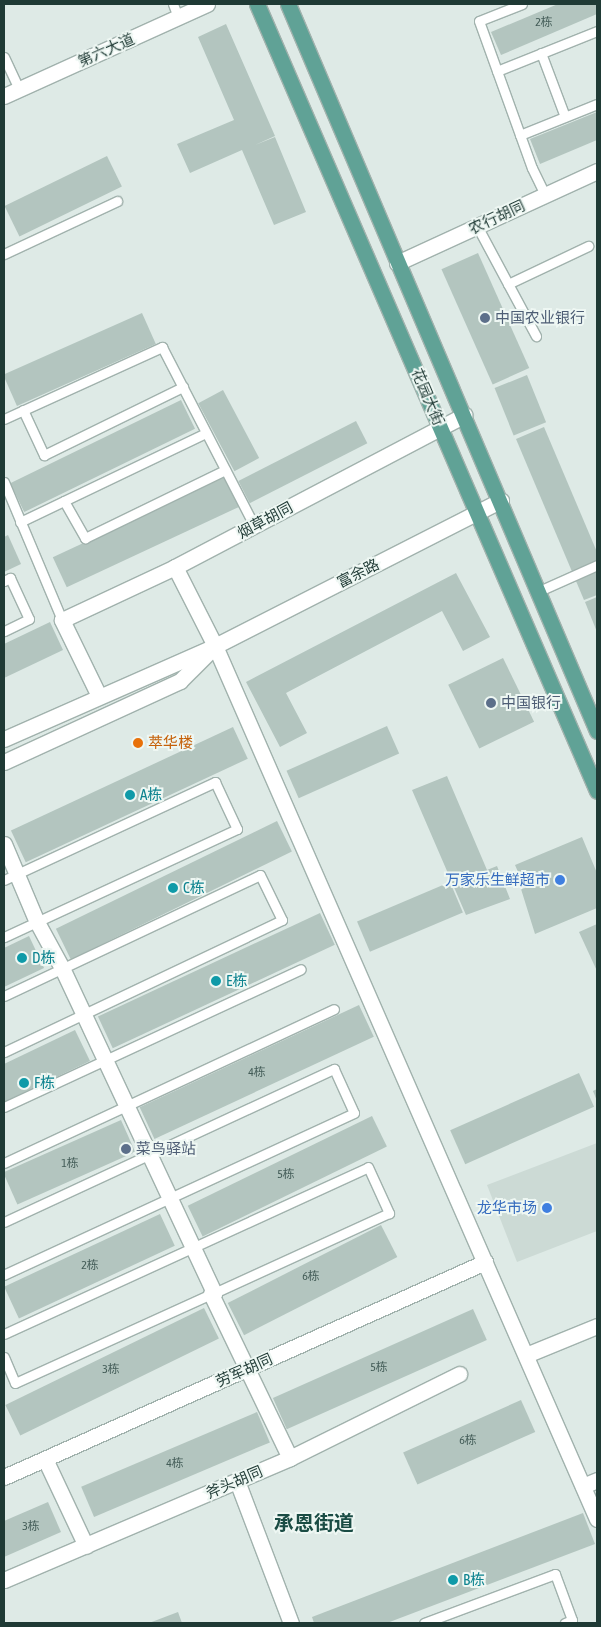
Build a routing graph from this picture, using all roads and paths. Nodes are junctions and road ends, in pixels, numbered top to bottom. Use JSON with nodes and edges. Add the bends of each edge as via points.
{"nodes":[{"id":1,"x":207,"y":4,"type":"edge"},
{"id":2,"x":257,"y":4,"type":"edge"},
{"id":3,"x":288,"y":4,"type":"edge"},
{"id":4,"x":522,"y":4,"type":"edge"},
{"id":5,"x":175,"y":10,"type":"edge"},
{"id":6,"x":597,"y":30,"type":"edge"},
{"id":7,"x":541,"y":53,"type":"junction"},
{"id":8,"x":4,"y":58,"type":"edge"},
{"id":9,"x":497,"y":71,"type":"junction"},
{"id":10,"x":19,"y":90,"type":"junction"},
{"id":11,"x":4,"y":96,"type":"edge"},
{"id":12,"x":597,"y":104,"type":"edge"},
{"id":13,"x":565,"y":117,"type":"junction"},
{"id":14,"x":520,"y":135,"type":"junction"},
{"id":15,"x":597,"y":171,"type":"edge"},
{"id":16,"x":545,"y":195,"type":"junction"},
{"id":17,"x":117,"y":201,"type":"dead end"},
{"id":18,"x":477,"y":226,"type":"junction"},
{"id":19,"x":588,"y":246,"type":"dead end"},
{"id":20,"x":4,"y":254,"type":"edge"},
{"id":21,"x":397,"y":263,"type":"junction"},
{"id":22,"x":508,"y":284,"type":"junction"},
{"id":23,"x":536,"y":336,"type":"dead end"},
{"id":24,"x":183,"y":387,"type":"junction"},
{"id":25,"x":23,"y":410,"type":"junction"},
{"id":26,"x":466,"y":415,"type":"junction"},
{"id":27,"x":4,"y":419,"type":"edge"},
{"id":28,"x":442,"y":428,"type":"junction"},
{"id":29,"x":206,"y":433,"type":"junction"},
{"id":30,"x":225,"y":470,"type":"junction"},
{"id":31,"x":4,"y":482,"type":"edge"},
{"id":32,"x":501,"y":500,"type":"junction"},
{"id":33,"x":64,"y":501,"type":"junction"},
{"id":34,"x":477,"y":511,"type":"junction"},
{"id":35,"x":20,"y":522,"type":"junction"},
{"id":36,"x":254,"y":526,"type":"junction"},
{"id":37,"x":597,"y":564,"type":"edge"},
{"id":38,"x":175,"y":567,"type":"junction"},
{"id":39,"x":4,"y":581,"type":"edge"},
{"id":40,"x":539,"y":591,"type":"junction"},
{"id":41,"x":62,"y":620,"type":"junction"},
{"id":42,"x":4,"y":631,"type":"edge"},
{"id":43,"x":215,"y":646,"type":"junction"},
{"id":44,"x":99,"y":696,"type":"junction"},
{"id":45,"x":596,"y":722,"type":"edge"},
{"id":46,"x":4,"y":739,"type":"edge"},
{"id":47,"x":4,"y":762,"type":"edge"},
{"id":48,"x":597,"y":791,"type":"edge"},
{"id":49,"x":4,"y":844,"type":"edge"},
{"id":50,"x":10,"y":877,"type":"edge"},
{"id":51,"x":37,"y":922,"type":"junction"},
{"id":52,"x":4,"y":937,"type":"edge"},
{"id":53,"x":62,"y":968,"type":"junction"},
{"id":54,"x":301,"y":969,"type":"dead end"},
{"id":55,"x":4,"y":996,"type":"edge"},
{"id":56,"x":334,"y":1009,"type":"dead end"},
{"id":57,"x":83,"y":1014,"type":"junction"},
{"id":58,"x":4,"y":1052,"type":"edge"},
{"id":59,"x":105,"y":1060,"type":"junction"},
{"id":60,"x":128,"y":1106,"type":"junction"},
{"id":61,"x":4,"y":1107,"type":"edge"},
{"id":62,"x":148,"y":1155,"type":"junction"},
{"id":63,"x":4,"y":1163,"type":"edge"},
{"id":64,"x":169,"y":1198,"type":"junction"},
{"id":65,"x":4,"y":1222,"type":"edge"},
{"id":66,"x":192,"y":1248,"type":"junction"},
{"id":67,"x":485,"y":1262,"type":"junction"},
{"id":68,"x":4,"y":1275,"type":"edge"},
{"id":69,"x":212,"y":1293,"type":"junction"},
{"id":70,"x":597,"y":1326,"type":"edge"},
{"id":71,"x":4,"y":1334,"type":"edge"},
{"id":72,"x":526,"y":1356,"type":"junction"},
{"id":73,"x":4,"y":1357,"type":"edge"},
{"id":74,"x":246,"y":1369,"type":"junction"},
{"id":75,"x":459,"y":1374,"type":"dead end"},
{"id":76,"x":290,"y":1458,"type":"junction"},
{"id":77,"x":44,"y":1459,"type":"junction"},
{"id":78,"x":4,"y":1477,"type":"edge"},
{"id":79,"x":597,"y":1480,"type":"edge"},
{"id":80,"x":237,"y":1481,"type":"junction"},
{"id":81,"x":582,"y":1486,"type":"junction"},
{"id":82,"x":597,"y":1519,"type":"edge"},
{"id":83,"x":86,"y":1546,"type":"junction"},
{"id":84,"x":4,"y":1580,"type":"edge"},
{"id":85,"x":291,"y":1623,"type":"edge"},
{"id":86,"x":424,"y":1623,"type":"edge"},
{"id":87,"x":565,"y":1623,"type":"edge"}],
"edges":[{"from":1,"to":5,"type":"street","name":"第六大道"},
{"from":2,"to":28,"type":"main road","name":"花园大街"},
{"from":3,"to":21,"type":"main road","name":"花园大街"},
{"from":4,"to":9,"type":"lane","via":[[479,21]]},
{"from":5,"to":10,"type":"street","name":"第六大道"},
{"from":6,"to":7,"type":"lane"},
{"from":7,"to":9,"type":"lane"},
{"from":7,"to":13,"type":"lane"},
{"from":8,"to":10,"type":"lane"},
{"from":9,"to":14,"type":"lane"},
{"from":10,"to":11,"type":"street","name":"第六大道"},
{"from":12,"to":13,"type":"lane"},
{"from":13,"to":14,"type":"lane"},
{"from":14,"to":16,"type":"lane"},
{"from":15,"to":16,"type":"street","name":"农行胡同"},
{"from":16,"to":18,"type":"street","name":"农行胡同"},
{"from":17,"to":20,"type":"lane"},
{"from":18,"to":21,"type":"street","name":"农行胡同"},
{"from":18,"to":22,"type":"lane"},
{"from":19,"to":22,"type":"lane"},
{"from":21,"to":26,"type":"main road","name":"花园大街"},
{"from":22,"to":23,"type":"lane"},
{"from":24,"to":25,"type":"lane","via":[[162,347]]},
{"from":24,"to":25,"type":"lane","via":[[44,456]]},
{"from":24,"to":29,"type":"lane"},
{"from":25,"to":27,"type":"lane"},
{"from":26,"to":28,"type":"street","name":"烟草胡同"},
{"from":26,"to":32,"type":"main road","name":"花园大街"},
{"from":28,"to":34,"type":"main road","name":"花园大街"},
{"from":28,"to":36,"type":"street","name":"烟草胡同"},
{"from":29,"to":30,"type":"lane"},
{"from":29,"to":33,"type":"lane"},
{"from":30,"to":33,"type":"lane","via":[[85,538]]},
{"from":30,"to":36,"type":"lane"},
{"from":31,"to":35,"type":"lane"},
{"from":32,"to":34,"type":"street","name":"富余路"},
{"from":32,"to":40,"type":"main road","name":"花园大街"},
{"from":33,"to":35,"type":"lane"},
{"from":34,"to":43,"type":"street","name":"富余路"},
{"from":34,"to":48,"type":"main road","name":"花园大街"},
{"from":35,"to":41,"type":"lane"},
{"from":36,"to":38,"type":"street","name":"烟草胡同"},
{"from":37,"to":40,"type":"lane"},
{"from":38,"to":41,"type":"street","name":"烟草胡同"},
{"from":38,"to":43,"type":"street"},
{"from":39,"to":42,"type":"lane","via":[[10,578],[29,619]]},
{"from":40,"to":45,"type":"main road","name":"花园大街"},
{"from":41,"to":44,"type":"street"},
{"from":43,"to":44,"type":"street","name":"富余路"},
{"from":43,"to":47,"type":"street","name":"富余路","via":[[180,681]]},
{"from":43,"to":67,"type":"street"},
{"from":44,"to":46,"type":"street","name":"富余路"},
{"from":49,"to":50,"type":"street"},
{"from":50,"to":51,"type":"street"},
{"from":50,"to":51,"type":"lane","via":[[215,782],[236,830]]},
{"from":51,"to":52,"type":"lane"},
{"from":51,"to":53,"type":"street"},
{"from":53,"to":55,"type":"lane"},
{"from":53,"to":57,"type":"street"},
{"from":53,"to":57,"type":"lane","via":[[260,875],[282,920]]},
{"from":54,"to":59,"type":"lane"},
{"from":56,"to":60,"type":"lane"},
{"from":57,"to":58,"type":"lane"},
{"from":57,"to":59,"type":"street"},
{"from":59,"to":60,"type":"street"},
{"from":59,"to":61,"type":"lane"},
{"from":60,"to":62,"type":"street"},
{"from":60,"to":63,"type":"lane"},
{"from":62,"to":64,"type":"street"},
{"from":62,"to":64,"type":"lane","via":[[334,1069],[354,1113]]},
{"from":62,"to":65,"type":"lane"},
{"from":64,"to":66,"type":"street"},
{"from":64,"to":68,"type":"lane"},
{"from":66,"to":69,"type":"street"},
{"from":66,"to":69,"type":"lane","via":[[368,1168],[389,1213]]},
{"from":66,"to":71,"type":"lane"},
{"from":67,"to":72,"type":"street"},
{"from":67,"to":74,"type":"street","name":"劳军胡同"},
{"from":69,"to":73,"type":"lane","via":[[16,1383]]},
{"from":69,"to":74,"type":"street"},
{"from":70,"to":72,"type":"street"},
{"from":72,"to":81,"type":"street"},
{"from":74,"to":76,"type":"street"},
{"from":74,"to":77,"type":"street","name":"劳军胡同"},
{"from":75,"to":76,"type":"street","name":"斧头胡同"},
{"from":76,"to":80,"type":"street","name":"斧头胡同"},
{"from":77,"to":78,"type":"street","name":"劳军胡同"},
{"from":77,"to":83,"type":"street"},
{"from":79,"to":81,"type":"street"},
{"from":80,"to":83,"type":"street","name":"斧头胡同"},
{"from":80,"to":85,"type":"street"},
{"from":81,"to":82,"type":"street"},
{"from":83,"to":84,"type":"street","name":"斧头胡同"},
{"from":86,"to":87,"type":"lane","via":[[555,1574],[572,1620]]}]}
